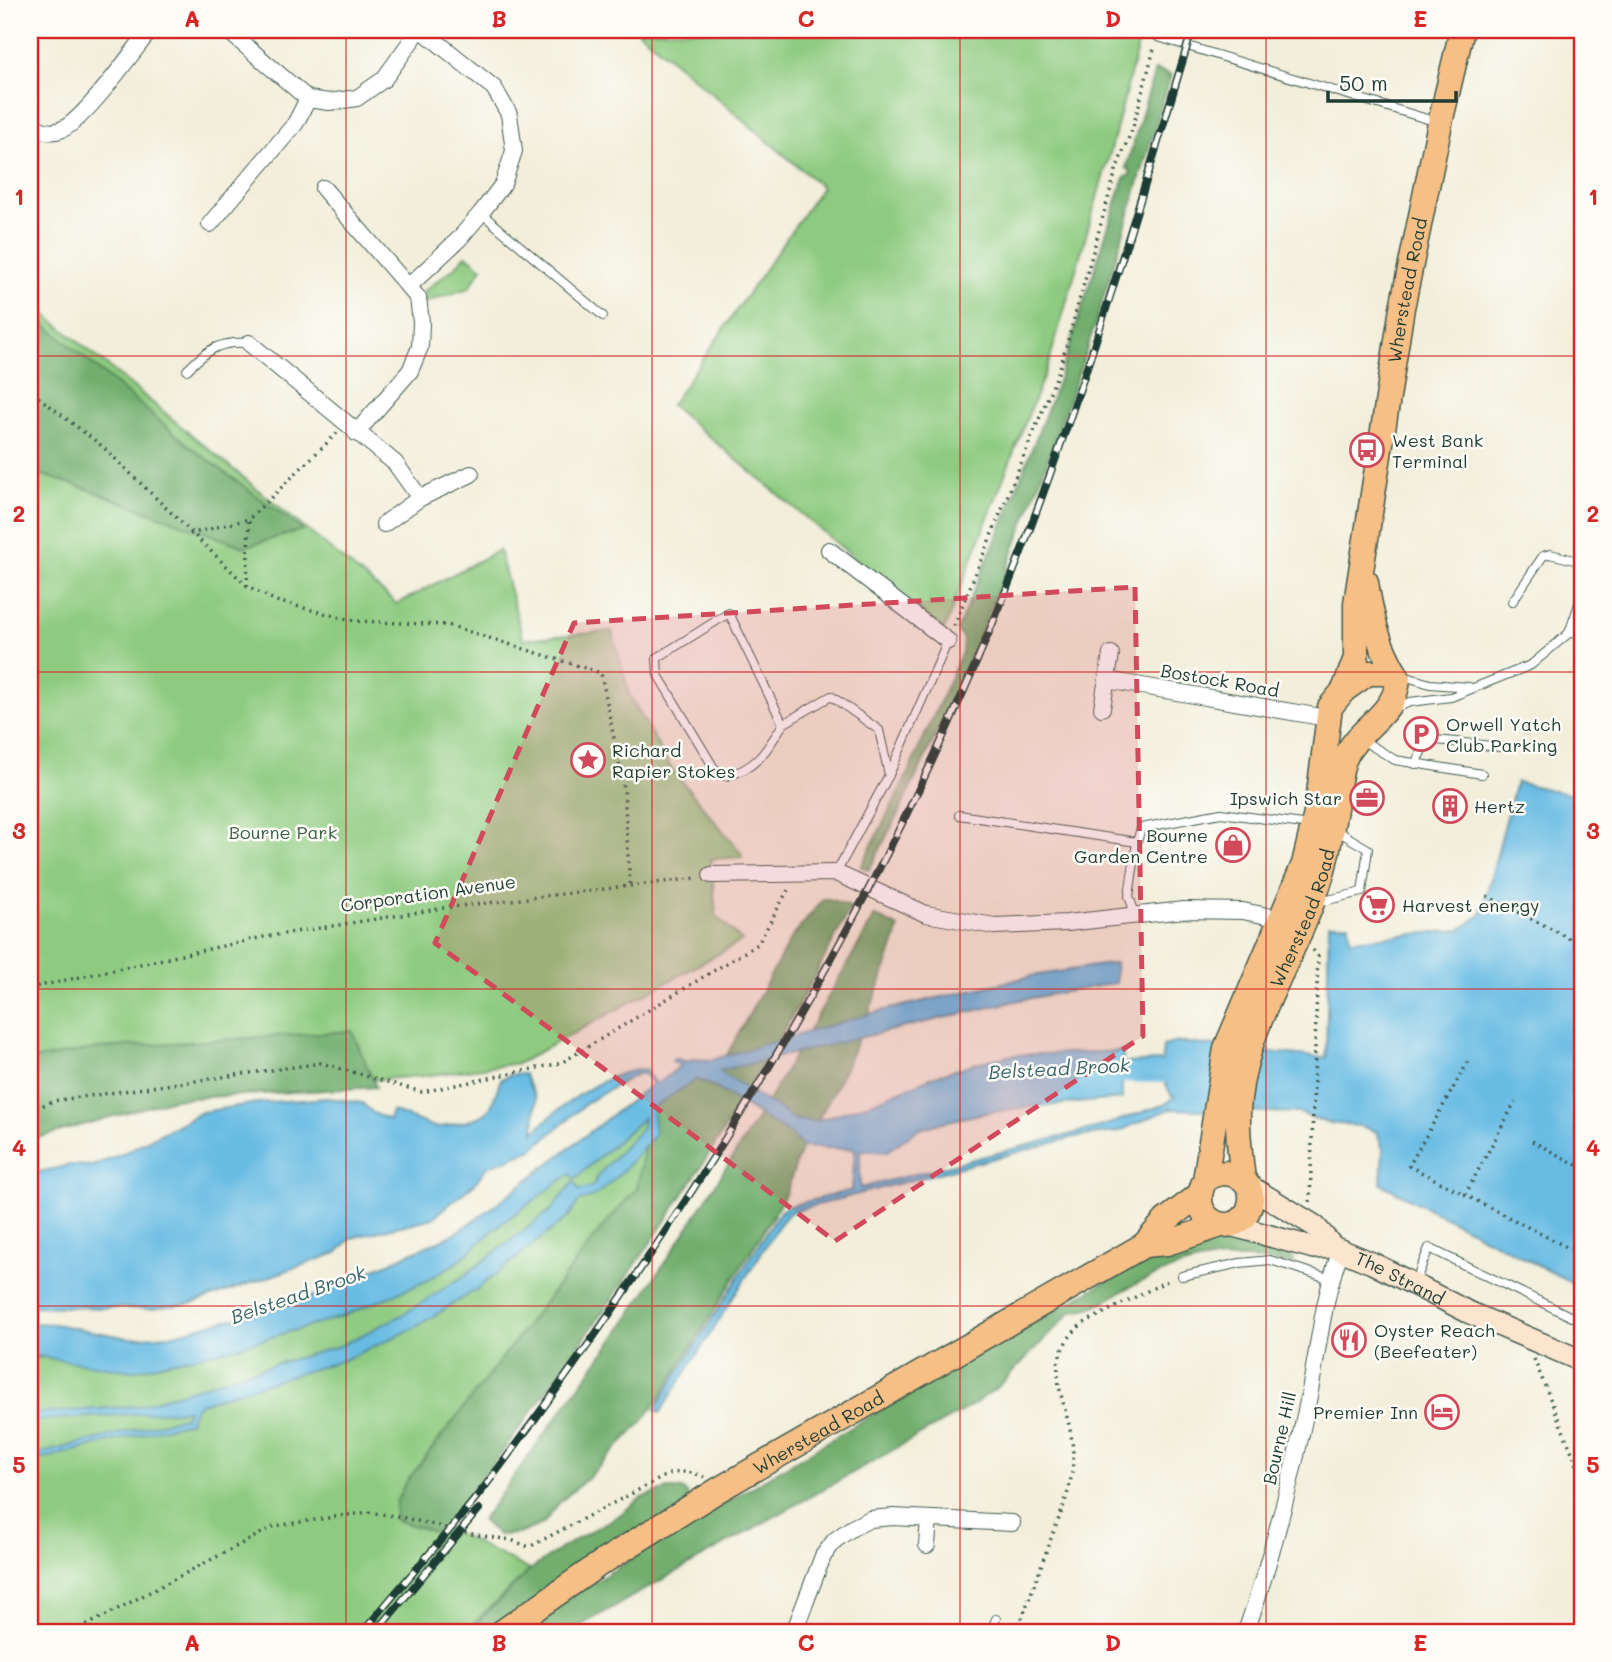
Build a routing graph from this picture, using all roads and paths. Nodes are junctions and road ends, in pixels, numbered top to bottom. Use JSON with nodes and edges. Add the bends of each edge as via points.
{"nodes":[{"id":1,"x":150,"y":30,"type":"edge"},
{"id":2,"x":227,"y":30,"type":"edge"},
{"id":3,"x":421,"y":30,"type":"edge"},
{"id":4,"x":1151,"y":30,"type":"edge"},
{"id":5,"x":1462,"y":30,"type":"edge"},
{"id":6,"x":1158,"y":37,"type":"junction"},
{"id":7,"x":308,"y":99,"type":"junction"},
{"id":8,"x":30,"y":122,"type":"edge"},
{"id":9,"x":1440,"y":123,"type":"junction"},
{"id":10,"x":323,"y":188,"type":"dead end"},
{"id":11,"x":481,"y":213,"type":"junction"},
{"id":12,"x":210,"y":224,"type":"dead end"},
{"id":13,"x":409,"y":286,"type":"junction"},
{"id":14,"x":603,"y":316,"type":"dead end"},
{"id":15,"x":249,"y":343,"type":"joint"},
{"id":16,"x":187,"y":370,"type":"dead end"},
{"id":17,"x":30,"y":386,"type":"edge"},
{"id":18,"x":351,"y":428,"type":"junction"},
{"id":19,"x":471,"y":474,"type":"dead end"},
{"id":20,"x":420,"y":498,"type":"junction"},
{"id":21,"x":249,"y":519,"type":"junction"},
{"id":22,"x":384,"y":524,"type":"dead end"},
{"id":23,"x":190,"y":534,"type":"junction"},
{"id":24,"x":829,"y":550,"type":"dead end"},
{"id":25,"x":1363,"y":553,"type":"junction"},
{"id":26,"x":1582,"y":562,"type":"edge"},
{"id":27,"x":247,"y":586,"type":"junction"},
{"id":28,"x":1582,"y":595,"type":"edge"},
{"id":29,"x":1512,"y":602,"type":"dead end"},
{"id":30,"x":1569,"y":633,"type":"junction"},
{"id":31,"x":1582,"y":634,"type":"edge"},
{"id":32,"x":948,"y":641,"type":"junction"},
{"id":33,"x":1111,"y":654,"type":"dead end"},
{"id":34,"x":1396,"y":673,"type":"junction"},
{"id":35,"x":1107,"y":680,"type":"junction"},
{"id":36,"x":1474,"y":688,"type":"junction"},
{"id":37,"x":1343,"y":690,"type":"junction"},
{"id":38,"x":1102,"y":708,"type":"dead end"},
{"id":39,"x":1384,"y":713,"type":"junction"},
{"id":40,"x":1327,"y":718,"type":"junction"},
{"id":41,"x":783,"y":724,"type":"junction"},
{"id":42,"x":1359,"y":738,"type":"junction"},
{"id":43,"x":1500,"y":747,"type":"dead end"},
{"id":44,"x":1415,"y":764,"type":"junction"},
{"id":45,"x":1482,"y":774,"type":"dead end"},
{"id":46,"x":889,"y":775,"type":"junction"},
{"id":47,"x":958,"y":815,"type":"dead end"},
{"id":48,"x":1323,"y":826,"type":"junction"},
{"id":49,"x":1138,"y":842,"type":"junction"},
{"id":50,"x":836,"y":873,"type":"junction"},
{"id":51,"x":796,"y":875,"type":"junction"},
{"id":52,"x":711,"y":876,"type":"joint"},
{"id":53,"x":630,"y":887,"type":"junction"},
{"id":54,"x":1487,"y":896,"type":"dead end"},
{"id":55,"x":1312,"y":904,"type":"junction"},
{"id":56,"x":1135,"y":914,"type":"junction"},
{"id":57,"x":1291,"y":927,"type":"junction"},
{"id":58,"x":1582,"y":945,"type":"edge"},
{"id":59,"x":30,"y":988,"type":"edge"},
{"id":60,"x":1582,"y":1053,"type":"edge"},
{"id":61,"x":1468,"y":1062,"type":"dead end"},
{"id":62,"x":1582,"y":1083,"type":"edge"},
{"id":63,"x":1515,"y":1102,"type":"dead end"},
{"id":64,"x":30,"y":1110,"type":"edge"},
{"id":65,"x":1225,"y":1122,"type":"junction"},
{"id":66,"x":1532,"y":1141,"type":"dead end"},
{"id":67,"x":1582,"y":1168,"type":"edge"},
{"id":68,"x":1246,"y":1183,"type":"junction"},
{"id":69,"x":1202,"y":1187,"type":"junction"},
{"id":70,"x":1465,"y":1195,"type":"junction"},
{"id":71,"x":1310,"y":1203,"type":"dead end"},
{"id":72,"x":1225,"y":1224,"type":"junction"},
{"id":73,"x":1144,"y":1245,"type":"junction"},
{"id":74,"x":1337,"y":1249,"type":"junction"},
{"id":75,"x":1582,"y":1255,"type":"edge"},
{"id":76,"x":1182,"y":1276,"type":"joint"},
{"id":77,"x":1331,"y":1279,"type":"junction"},
{"id":78,"x":1413,"y":1284,"type":"junction"},
{"id":79,"x":1582,"y":1316,"type":"edge"},
{"id":80,"x":1525,"y":1336,"type":"junction"},
{"id":81,"x":1582,"y":1361,"type":"edge"},
{"id":82,"x":1582,"y":1478,"type":"edge"},
{"id":83,"x":718,"y":1490,"type":"junction"},
{"id":84,"x":929,"y":1519,"type":"junction"},
{"id":85,"x":1012,"y":1523,"type":"dead end"},
{"id":86,"x":928,"y":1545,"type":"dead end"},
{"id":87,"x":996,"y":1619,"type":"dead end"},
{"id":88,"x":74,"y":1632,"type":"edge"},
{"id":89,"x":502,"y":1632,"type":"edge"},
{"id":90,"x":794,"y":1632,"type":"edge"},
{"id":91,"x":990,"y":1632,"type":"edge"},
{"id":92,"x":1017,"y":1632,"type":"edge"},
{"id":93,"x":1246,"y":1632,"type":"edge"}],
"edges":[{"from":1,"to":8,"type":"street","via":[[77,120],[46,132]]},
{"from":2,"to":7,"type":"street"},
{"from":3,"to":7,"type":"street","via":[[384,79],[358,98]]},
{"from":3,"to":11,"type":"street","via":[[494,88],[509,114],[514,151],[503,184]]},
{"from":4,"to":6,"type":"lane"},
{"from":5,"to":9,"type":"main road","name":"Wherstead Road"},
{"from":6,"to":9,"type":"lane"},
{"from":6,"to":32,"type":"path","via":[[1060,368]]},
{"from":7,"to":12,"type":"street","via":[[295,124]]},
{"from":9,"to":25,"type":"main road","name":"Wherstead Road","via":[[1402,308]]},
{"from":10,"to":13,"type":"street"},
{"from":11,"to":13,"type":"street"},
{"from":11,"to":14,"type":"lane"},
{"from":13,"to":18,"type":"street","via":[[418,298],[420,347],[410,371]]},
{"from":15,"to":16,"type":"lane","via":[[220,344]]},
{"from":15,"to":18,"type":"street"},
{"from":17,"to":23,"type":"path","via":[[102,446]]},
{"from":18,"to":20,"type":"street","via":[[394,463]]},
{"from":18,"to":21,"type":"path"},
{"from":19,"to":20,"type":"street"},
{"from":20,"to":22,"type":"street"},
{"from":21,"to":23,"type":"path"},
{"from":21,"to":27,"type":"path"},
{"from":23,"to":27,"type":"path"},
{"from":24,"to":32,"type":"street"},
{"from":25,"to":34,"type":"main road","name":"Wherstead Road","via":[[1376,629]]},
{"from":25,"to":37,"type":"main road","name":"Wherstead Road","via":[[1356,603],[1356,658]]},
{"from":26,"to":29,"type":"lane","via":[[1543,556]]},
{"from":27,"to":53,"type":"path","via":[[276,601],[355,621],[448,625],[601,673],[624,789]]},
{"from":28,"to":30,"type":"lane"},
{"from":30,"to":31,"type":"lane"},
{"from":30,"to":36,"type":"lane","via":[[1531,666]]},
{"from":32,"to":46,"type":"lane"},
{"from":33,"to":35,"type":"street"},
{"from":34,"to":36,"type":"lane","via":[[1430,684]]},
{"from":34,"to":37,"type":"main road","name":"Wherstead Road","via":[[1368,673]]},
{"from":34,"to":39,"type":"main road","name":"Wherstead Road","via":[[1397,691]]},
{"from":35,"to":38,"type":"street"},
{"from":35,"to":40,"type":"street","name":"Bostock Road"},
{"from":36,"to":39,"type":"lane","via":[[1451,697],[1410,702]]},
{"from":37,"to":40,"type":"main road","name":"Wherstead Road"},
{"from":39,"to":42,"type":"main road","name":"Wherstead Road"},
{"from":40,"to":48,"type":"main road","name":"Wherstead Road"},
{"from":41,"to":41,"type":"lane","via":[[729,613],[657,658],[658,676],[714,768],[724,776],[740,773],[762,757]]},
{"from":41,"to":46,"type":"lane","via":[[831,696],[879,730]]},
{"from":42,"to":44,"type":"lane","via":[[1395,760]]},
{"from":42,"to":48,"type":"main road","name":"Wherstead Road","via":[[1344,759]]},
{"from":43,"to":44,"type":"lane","via":[[1437,740],[1424,746]]},
{"from":44,"to":45,"type":"lane"},
{"from":46,"to":50,"type":"lane"},
{"from":47,"to":49,"type":"lane"},
{"from":48,"to":49,"type":"lane","via":[[1221,813],[1141,828]]},
{"from":48,"to":55,"type":"main road","name":"Wherstead Road","via":[[1321,877]]},
{"from":48,"to":55,"type":"lane","via":[[1368,849],[1362,892]]},
{"from":48,"to":57,"type":"main road","name":"Wherstead Road","via":[[1304,864]]},
{"from":49,"to":56,"type":"lane","via":[[1129,896]]},
{"from":50,"to":51,"type":"street"},
{"from":50,"to":56,"type":"street","via":[[926,914],[967,923],[1018,926]]},
{"from":51,"to":52,"type":"street"},
{"from":51,"to":64,"type":"path","via":[[758,944],[561,1063],[422,1091],[321,1063],[52,1101]]},
{"from":52,"to":53,"type":"path","name":"Corporation Avenue"},
{"from":53,"to":59,"type":"path","name":"Corporation Avenue","via":[[444,908],[264,937]]},
{"from":54,"to":58,"type":"path"},
{"from":55,"to":57,"type":"main road","name":"Wherstead Road"},
{"from":56,"to":57,"type":"street","via":[[1243,911]]},
{"from":57,"to":65,"type":"main road","name":"Wherstead Road","via":[[1247,996]]},
{"from":57,"to":71,"type":"path","via":[[1318,956]]},
{"from":60,"to":62,"type":"path","via":[[1571,1077]]},
{"from":61,"to":70,"type":"path","via":[[1409,1167]]},
{"from":63,"to":70,"type":"path"},
{"from":65,"to":68,"type":"main road","name":"Wherstead Road"},
{"from":65,"to":69,"type":"main road","name":"Wherstead Road"},
{"from":66,"to":67,"type":"path"},
{"from":68,"to":69,"type":"main road","via":[[1225,1173],[1211,1176]]},
{"from":68,"to":72,"type":"main road","name":"Wherstead Road","via":[[1250,1208],[1238,1222]]},
{"from":68,"to":74,"type":"main road","name":"The Strand","via":[[1315,1226]]},
{"from":69,"to":72,"type":"main road","via":[[1204,1214],[1212,1222]]},
{"from":69,"to":73,"type":"main road"},
{"from":70,"to":75,"type":"path"},
{"from":72,"to":73,"type":"main road"},
{"from":72,"to":74,"type":"main road","name":"The Strand","via":[[1314,1248]]},
{"from":73,"to":83,"type":"main road","name":"Wherstead Road"},
{"from":74,"to":77,"type":"street","name":"Bourne Hill"},
{"from":74,"to":78,"type":"main road","name":"The Strand"},
{"from":76,"to":77,"type":"lane","via":[[1270,1260]]},
{"from":76,"to":92,"type":"path","via":[[1082,1324],[1062,1350],[1057,1382],[1069,1416],[1073,1470]]},
{"from":77,"to":93,"type":"street","name":"Bourne Hill","via":[[1302,1431]]},
{"from":78,"to":79,"type":"lane","via":[[1430,1248],[1572,1317]]},
{"from":78,"to":80,"type":"main road","name":"The Strand"},
{"from":80,"to":81,"type":"main road","name":"The Strand"},
{"from":80,"to":82,"type":"path"},
{"from":83,"to":88,"type":"path","via":[[694,1472],[669,1474],[529,1547],[368,1511],[275,1526]]},
{"from":83,"to":89,"type":"main road","name":"Wherstead Road"},
{"from":84,"to":85,"type":"street"},
{"from":84,"to":86,"type":"street"},
{"from":84,"to":90,"type":"street","via":[[870,1519],[835,1540],[823,1556]]},
{"from":87,"to":91,"type":"lane"}]}
